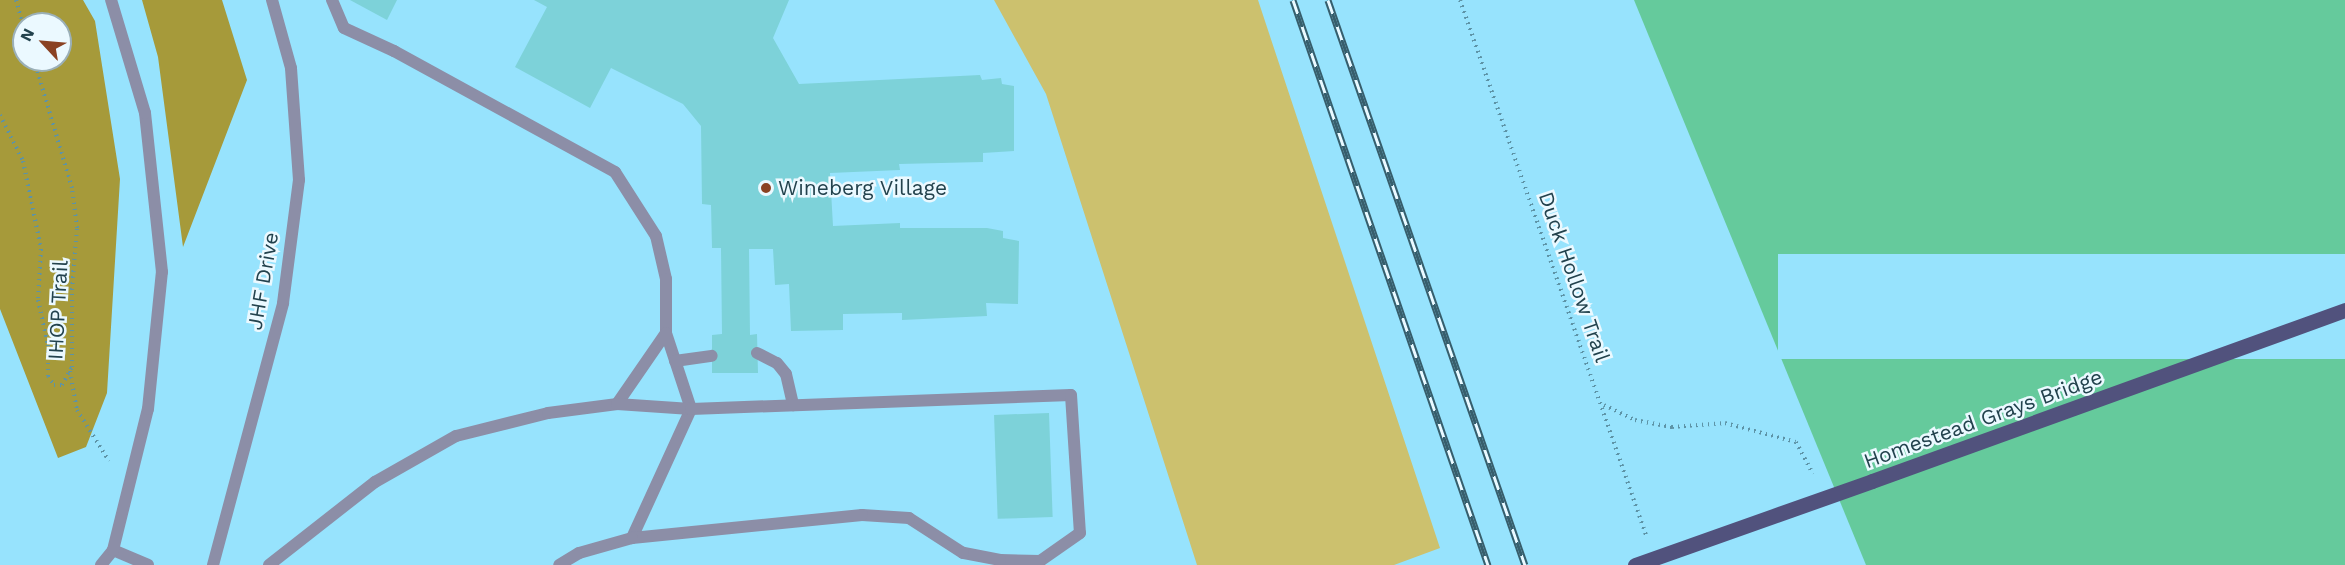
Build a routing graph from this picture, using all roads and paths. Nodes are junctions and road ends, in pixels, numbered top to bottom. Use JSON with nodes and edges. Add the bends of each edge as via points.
{"nodes":[{"id":1,"x":111,"y":0,"type":"edge"},
{"id":2,"x":272,"y":0,"type":"edge"},
{"id":3,"x":332,"y":0,"type":"edge"},
{"id":4,"x":1460,"y":0,"type":"edge"},
{"id":5,"x":38,"y":72,"type":"edge"},
{"id":6,"x":0,"y":115,"type":"edge"},
{"id":7,"x":2345,"y":310,"type":"edge"},
{"id":8,"x":666,"y":333,"type":"junction"},
{"id":9,"x":757,"y":353,"type":"dead end"},
{"id":10,"x":712,"y":356,"type":"dead end"},
{"id":11,"x":675,"y":361,"type":"junction"},
{"id":12,"x":70,"y":370,"type":"junction"},
{"id":13,"x":617,"y":404,"type":"junction"},
{"id":14,"x":793,"y":405,"type":"junction"},
{"id":15,"x":1603,"y":405,"type":"junction"},
{"id":16,"x":692,"y":409,"type":"junction"},
{"id":17,"x":1816,"y":482,"type":"dead end"},
{"id":18,"x":129,"y":485,"type":"junction"},
{"id":19,"x":632,"y":538,"type":"junction"},
{"id":20,"x":1649,"y":544,"type":"dead end"},
{"id":21,"x":113,"y":550,"type":"junction"},
{"id":22,"x":101,"y":565,"type":"edge"},
{"id":23,"x":148,"y":565,"type":"edge"},
{"id":24,"x":213,"y":565,"type":"edge"},
{"id":25,"x":269,"y":565,"type":"edge"},
{"id":26,"x":559,"y":565,"type":"edge"},
{"id":27,"x":1635,"y":565,"type":"edge"}],
"edges":[{"from":1,"to":18,"type":"street","via":[[145,113],[162,272],[148,409]]},
{"from":2,"to":24,"type":"street","name":"JHF Drive","via":[[291,68],[299,180],[283,303]]},
{"from":3,"to":8,"type":"street","via":[[344,28],[404,56],[615,172],[656,236],[666,279]]},
{"from":4,"to":15,"type":"path","name":"Duck Hollow Trail"},
{"from":5,"to":12,"type":"path","name":"IHOP Trail","via":[[72,188],[78,228]]},
{"from":6,"to":12,"type":"path","name":"IHOP Trail","via":[[23,161],[41,249],[38,300],[48,345],[50,381],[62,385]]},
{"from":7,"to":27,"type":"main road","name":"Homestead Grays Bridge","bridge":true},
{"from":8,"to":11,"type":"street"},
{"from":8,"to":13,"type":"street"},
{"from":9,"to":14,"type":"street","via":[[777,363],[786,374]]},
{"from":10,"to":11,"type":"street"},
{"from":11,"to":16,"type":"street"},
{"from":12,"to":18,"type":"path","via":[[77,410]]},
{"from":13,"to":16,"type":"street"},
{"from":13,"to":25,"type":"street","via":[[548,413],[456,436],[375,482]]},
{"from":14,"to":16,"type":"street"},
{"from":14,"to":19,"type":"street","via":[[1071,395],[1080,533],[1040,561],[1000,560],[963,553],[909,518],[862,515]]},
{"from":15,"to":17,"type":"path","via":[[1635,420],[1672,427],[1725,423],[1796,442]]},
{"from":15,"to":20,"type":"path","name":"Duck Hollow Trail"},
{"from":16,"to":19,"type":"street"},
{"from":18,"to":21,"type":"street"},
{"from":19,"to":26,"type":"street","via":[[579,553]]},
{"from":21,"to":22,"type":"street"},
{"from":21,"to":23,"type":"street"}]}
